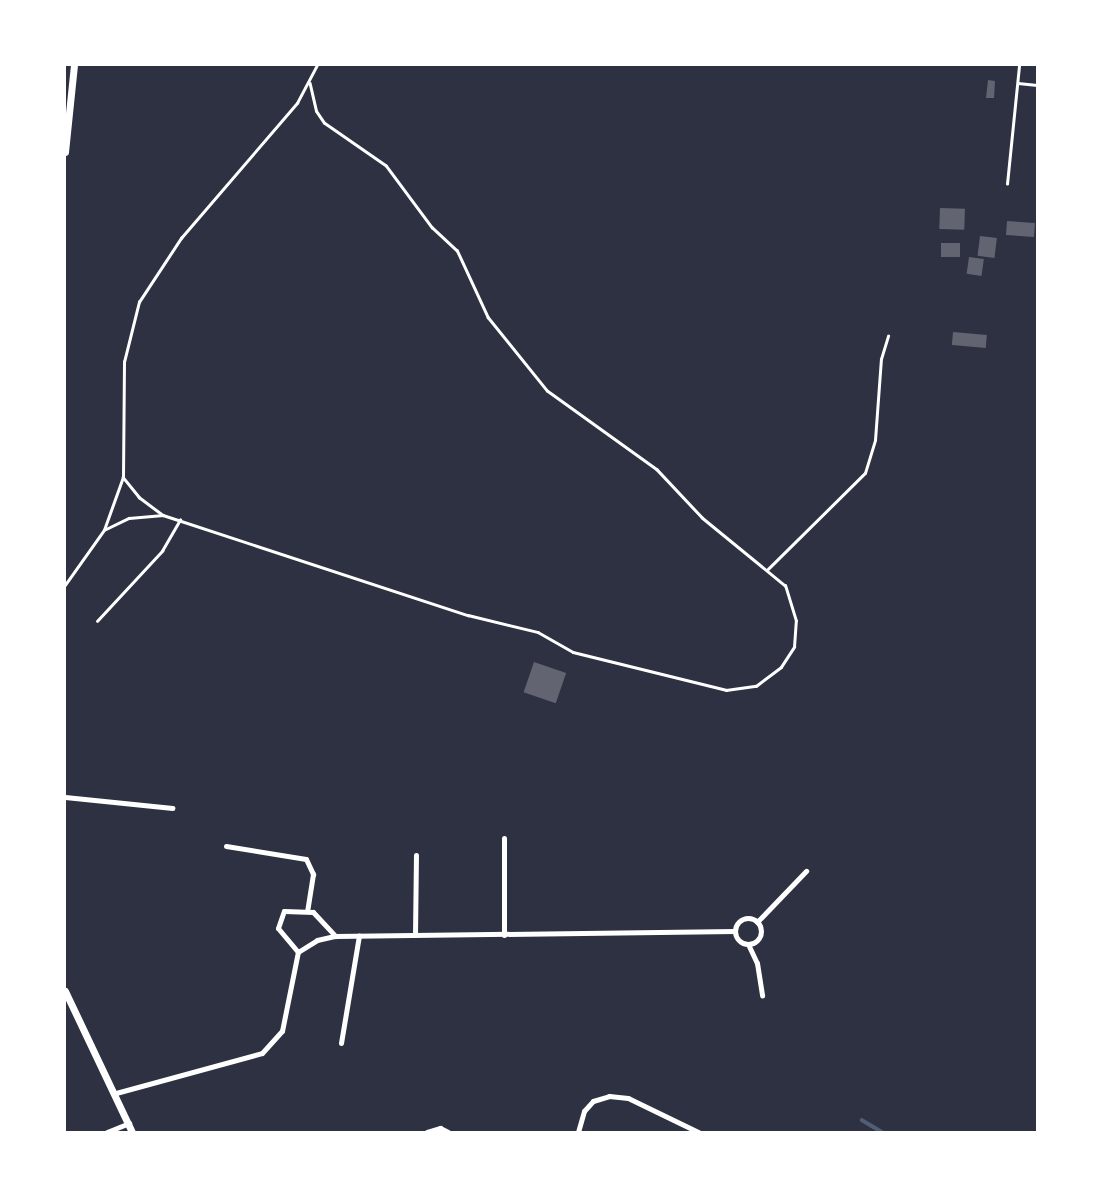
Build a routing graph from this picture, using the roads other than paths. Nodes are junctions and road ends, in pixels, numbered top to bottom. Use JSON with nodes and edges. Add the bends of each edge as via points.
{"nodes":[{"id":1,"x":74,"y":65,"type":"edge"},
{"id":2,"x":317,"y":65,"type":"edge"},
{"id":3,"x":1019,"y":65,"type":"edge"},
{"id":4,"x":1017,"y":83,"type":"junction"},
{"id":5,"x":310,"y":84,"type":"junction"},
{"id":6,"x":1037,"y":85,"type":"edge"},
{"id":7,"x":65,"y":152,"type":"edge"},
{"id":8,"x":1007,"y":184,"type":"dead end"},
{"id":9,"x":888,"y":336,"type":"dead end"},
{"id":10,"x":123,"y":477,"type":"junction"},
{"id":11,"x":163,"y":514,"type":"junction"},
{"id":12,"x":180,"y":520,"type":"junction"},
{"id":13,"x":104,"y":530,"type":"junction"},
{"id":14,"x":768,"y":569,"type":"junction"},
{"id":15,"x":65,"y":585,"type":"edge"},
{"id":16,"x":97,"y":621,"type":"dead end"},
{"id":17,"x":65,"y":797,"type":"edge"},
{"id":18,"x":172,"y":808,"type":"dead end"},
{"id":19,"x":504,"y":838,"type":"dead end"},
{"id":20,"x":226,"y":846,"type":"dead end"},
{"id":21,"x":416,"y":855,"type":"dead end"},
{"id":22,"x":806,"y":871,"type":"dead end"},
{"id":23,"x":307,"y":910,"type":"junction"},
{"id":24,"x":757,"y":922,"type":"junction"},
{"id":25,"x":735,"y":931,"type":"junction"},
{"id":26,"x":359,"y":935,"type":"junction"},
{"id":27,"x":415,"y":935,"type":"junction"},
{"id":28,"x":504,"y":935,"type":"junction"},
{"id":29,"x":335,"y":936,"type":"junction"},
{"id":30,"x":748,"y":944,"type":"junction"},
{"id":31,"x":298,"y":952,"type":"junction"},
{"id":32,"x":65,"y":991,"type":"edge"},
{"id":33,"x":762,"y":996,"type":"dead end"},
{"id":34,"x":341,"y":1043,"type":"dead end"},
{"id":35,"x":116,"y":1093,"type":"junction"},
{"id":36,"x":129,"y":1122,"type":"junction"},
{"id":37,"x":107,"y":1132,"type":"edge"},
{"id":38,"x":132,"y":1132,"type":"edge"},
{"id":39,"x":427,"y":1132,"type":"edge"},
{"id":40,"x":448,"y":1132,"type":"edge"},
{"id":41,"x":578,"y":1132,"type":"edge"},
{"id":42,"x":698,"y":1132,"type":"edge"}],
"edges":[{"from":1,"to":7,"type":"main road"},
{"from":2,"to":5,"type":"lane"},
{"from":3,"to":4,"type":"lane"},
{"from":4,"to":6,"type":"lane"},
{"from":4,"to":8,"type":"lane"},
{"from":5,"to":10,"type":"lane","via":[[167,256],[139,302],[124,362]]},
{"from":5,"to":14,"type":"lane","via":[[324,123],[386,166],[432,228],[457,251],[488,318],[547,391],[657,470],[702,518]]},
{"from":9,"to":14,"type":"lane","via":[[881,359],[875,440],[865,473]]},
{"from":10,"to":11,"type":"lane","via":[[139,497]]},
{"from":10,"to":13,"type":"lane"},
{"from":11,"to":12,"type":"lane"},
{"from":11,"to":13,"type":"lane","via":[[129,518]]},
{"from":12,"to":14,"type":"lane","via":[[468,615],[538,632],[573,652],[726,690],[756,686],[781,667],[794,647],[796,621],[785,586]]},
{"from":12,"to":16,"type":"lane","via":[[162,551]]},
{"from":13,"to":15,"type":"lane"},
{"from":17,"to":18,"type":"street"},
{"from":19,"to":28,"type":"street"},
{"from":20,"to":23,"type":"street","via":[[306,859],[313,874]]},
{"from":21,"to":27,"type":"street"},
{"from":22,"to":24,"type":"street"},
{"from":23,"to":29,"type":"street"},
{"from":23,"to":31,"type":"street","via":[[290,909],[278,918],[283,938]]},
{"from":24,"to":25,"type":"street","via":[[746,918]]},
{"from":24,"to":30,"type":"street","via":[[760,933]]},
{"from":25,"to":28,"type":"street"},
{"from":25,"to":30,"type":"street","via":[[738,940]]},
{"from":26,"to":27,"type":"street"},
{"from":26,"to":29,"type":"street"},
{"from":26,"to":34,"type":"street"},
{"from":27,"to":28,"type":"street"},
{"from":29,"to":31,"type":"street"},
{"from":30,"to":33,"type":"street","via":[[757,963]]},
{"from":31,"to":35,"type":"street","via":[[282,1031],[262,1052]]},
{"from":32,"to":35,"type":"main road"},
{"from":35,"to":36,"type":"main road"},
{"from":36,"to":37,"type":"street"},
{"from":36,"to":38,"type":"main road"},
{"from":39,"to":40,"type":"street","via":[[440,1128]]},
{"from":41,"to":42,"type":"street","via":[[584,1111],[593,1101],[609,1096],[628,1098]]}]}
